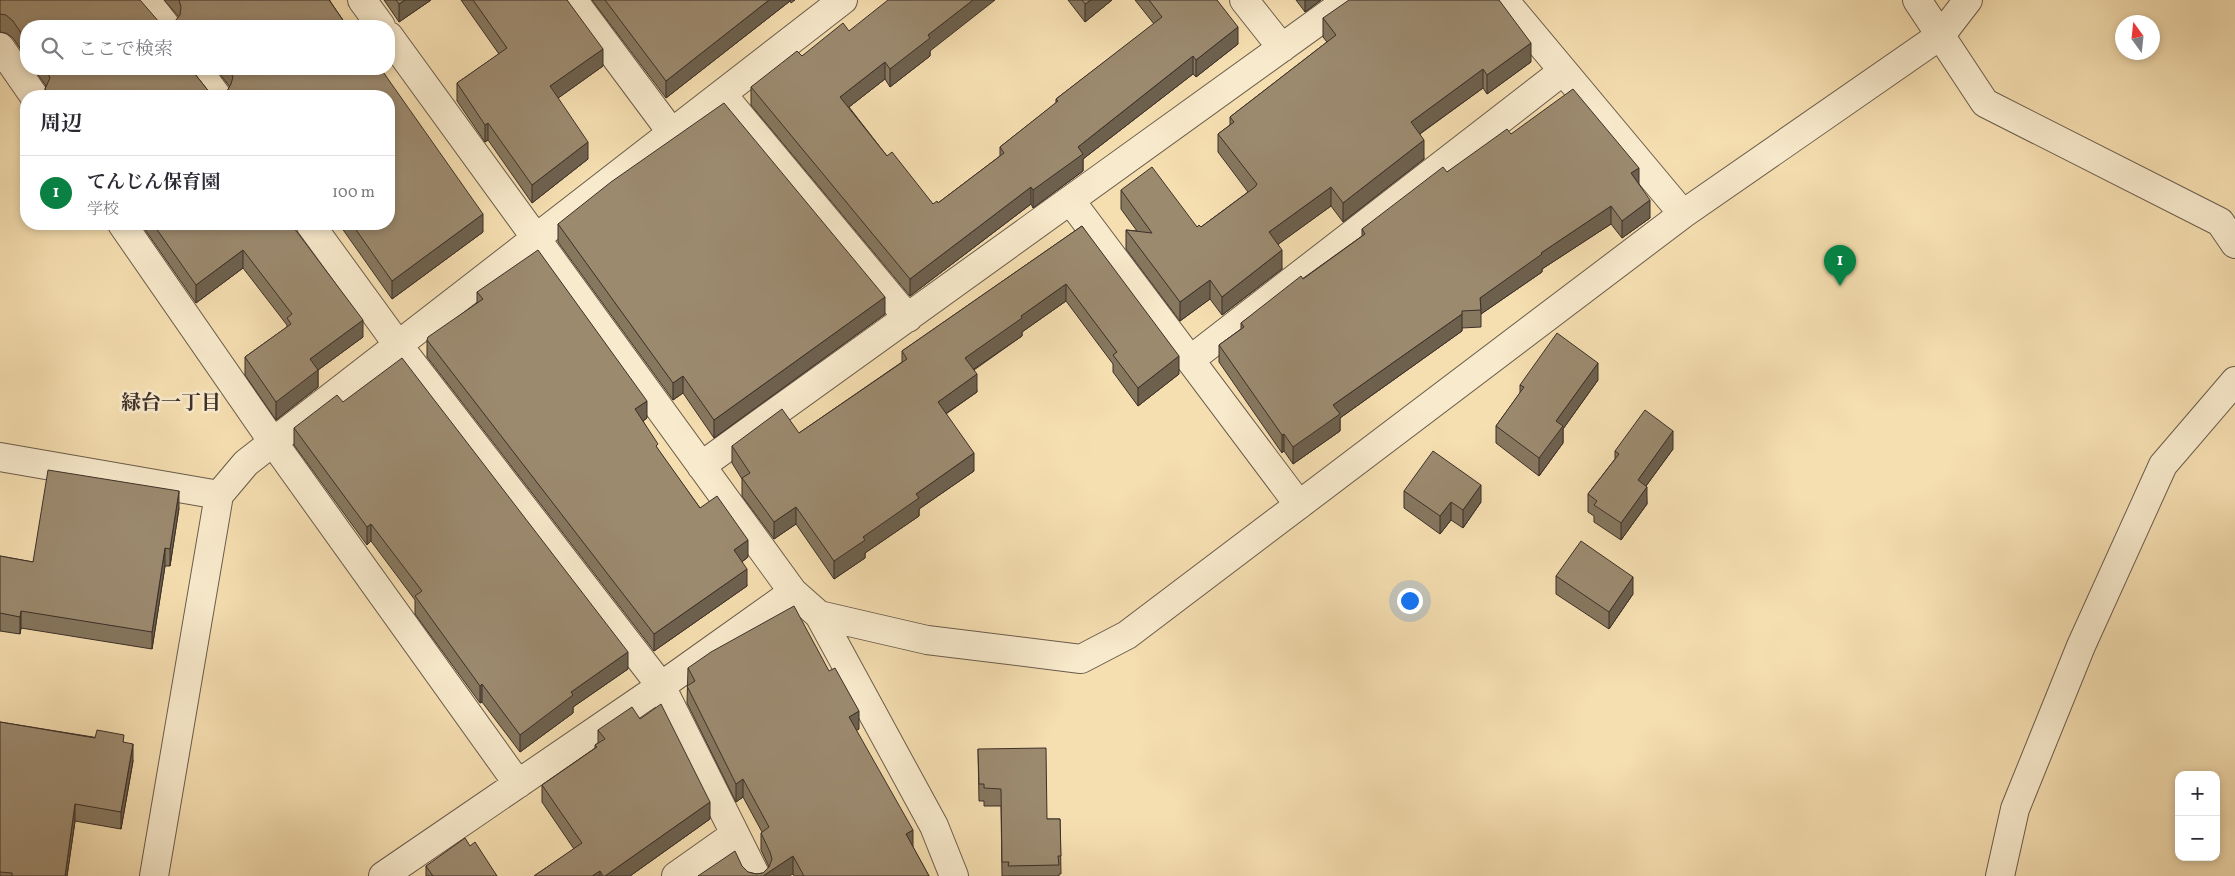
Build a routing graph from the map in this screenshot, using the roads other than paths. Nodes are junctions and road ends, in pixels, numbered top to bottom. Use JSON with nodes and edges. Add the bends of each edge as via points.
{"nodes":[{"id":1,"x":146,"y":0,"type":"edge"},
{"id":2,"x":362,"y":0,"type":"edge"},
{"id":3,"x":573,"y":0,"type":"edge"},
{"id":4,"x":843,"y":0,"type":"edge"},
{"id":5,"x":1244,"y":0,"type":"edge"},
{"id":6,"x":1348,"y":0,"type":"edge"},
{"id":7,"x":1504,"y":0,"type":"edge"},
{"id":8,"x":1917,"y":0,"type":"edge"},
{"id":9,"x":1968,"y":0,"type":"edge"},
{"id":10,"x":161,"y":20,"type":"edge"},
{"id":11,"x":377,"y":20,"type":"edge"},
{"id":12,"x":1941,"y":35,"type":"junction"},
{"id":13,"x":395,"y":44,"type":"edge"},
{"id":14,"x":0,"y":47,"type":"edge"},
{"id":15,"x":1282,"y":48,"type":"junction"},
{"id":16,"x":1563,"y":71,"type":"junction"},
{"id":17,"x":201,"y":75,"type":"edge"},
{"id":18,"x":30,"y":90,"type":"edge"},
{"id":19,"x":213,"y":90,"type":"edge"},
{"id":20,"x":722,"y":94,"type":"junction"},
{"id":21,"x":672,"y":133,"type":"junction"},
{"id":22,"x":1070,"y":200,"type":"junction"},
{"id":23,"x":1682,"y":214,"type":"junction"},
{"id":24,"x":126,"y":230,"type":"edge"},
{"id":25,"x":314,"y":230,"type":"edge"},
{"id":26,"x":536,"y":239,"type":"junction"},
{"id":27,"x":2235,"y":244,"type":"edge"},
{"id":28,"x":908,"y":318,"type":"junction"},
{"id":29,"x":398,"y":345,"type":"junction"},
{"id":30,"x":1190,"y":360,"type":"junction"},
{"id":31,"x":2235,"y":381,"type":"edge"},
{"id":32,"x":273,"y":442,"type":"junction"},
{"id":33,"x":0,"y":457,"type":"edge"},
{"id":34,"x":701,"y":466,"type":"junction"},
{"id":35,"x":219,"y":495,"type":"junction"},
{"id":36,"x":1300,"y":505,"type":"junction"},
{"id":37,"x":793,"y":592,"type":"junction"},
{"id":38,"x":819,"y":615,"type":"junction"},
{"id":39,"x":661,"y":686,"type":"junction"},
{"id":40,"x":518,"y":784,"type":"junction"},
{"id":41,"x":734,"y":836,"type":"junction"},
{"id":42,"x":154,"y":876,"type":"edge"},
{"id":43,"x":383,"y":876,"type":"edge"},
{"id":44,"x":676,"y":876,"type":"edge"},
{"id":45,"x":756,"y":876,"type":"edge"},
{"id":46,"x":954,"y":876,"type":"edge"},
{"id":47,"x":2000,"y":876,"type":"edge"}],
"edges":[{"from":1,"to":10,"type":"street"},
{"from":2,"to":11,"type":"street"},
{"from":3,"to":21,"type":"street"},
{"from":4,"to":20,"type":"street"},
{"from":5,"to":15,"type":"street"},
{"from":6,"to":15,"type":"street"},
{"from":7,"to":16,"type":"street"},
{"from":8,"to":12,"type":"street"},
{"from":9,"to":12,"type":"street"},
{"from":12,"to":23,"type":"street"},
{"from":12,"to":27,"type":"street","via":[[1985,102],[2220,222]]},
{"from":13,"to":26,"type":"street"},
{"from":14,"to":18,"type":"street"},
{"from":15,"to":22,"type":"street"},
{"from":16,"to":23,"type":"street"},
{"from":16,"to":30,"type":"street"},
{"from":17,"to":19,"type":"street"},
{"from":20,"to":21,"type":"street"},
{"from":20,"to":28,"type":"street"},
{"from":21,"to":26,"type":"street"},
{"from":22,"to":28,"type":"street"},
{"from":22,"to":30,"type":"street"},
{"from":23,"to":36,"type":"street"},
{"from":24,"to":32,"type":"street"},
{"from":25,"to":29,"type":"street"},
{"from":26,"to":29,"type":"street"},
{"from":26,"to":34,"type":"street"},
{"from":28,"to":34,"type":"street"},
{"from":29,"to":32,"type":"street"},
{"from":29,"to":39,"type":"street"},
{"from":30,"to":36,"type":"street"},
{"from":31,"to":47,"type":"street","via":[[2163,465],[2081,646],[2015,810]]},
{"from":32,"to":35,"type":"street","via":[[246,464]]},
{"from":32,"to":40,"type":"street"},
{"from":33,"to":35,"type":"street"},
{"from":34,"to":37,"type":"street"},
{"from":35,"to":42,"type":"street"},
{"from":36,"to":38,"type":"street","via":[[1127,635],[1081,659],[927,640]]},
{"from":37,"to":38,"type":"street"},
{"from":37,"to":39,"type":"street"},
{"from":38,"to":46,"type":"street","via":[[934,826]]},
{"from":39,"to":40,"type":"street"},
{"from":39,"to":41,"type":"street"},
{"from":40,"to":43,"type":"street"},
{"from":41,"to":44,"type":"street"},
{"from":41,"to":45,"type":"street"}]}
